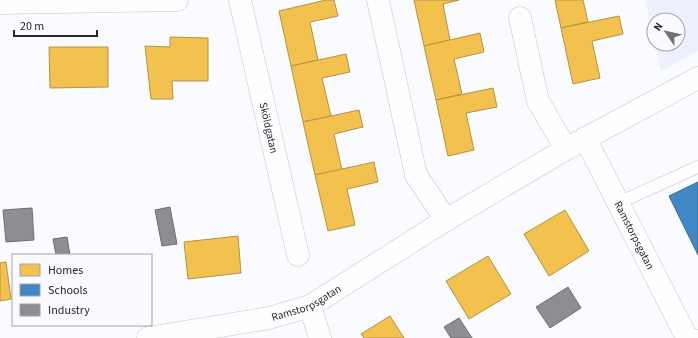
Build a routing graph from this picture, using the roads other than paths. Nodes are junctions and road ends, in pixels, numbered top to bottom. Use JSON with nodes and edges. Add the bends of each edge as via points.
{"nodes":[{"id":1,"x":177,"y":0,"type":"edge"},
{"id":2,"x":240,"y":0,"type":"edge"},
{"id":3,"x":378,"y":0,"type":"edge"},
{"id":4,"x":0,"y":3,"type":"edge"},
{"id":5,"x":520,"y":18,"type":"dead end"},
{"id":6,"x":698,"y":78,"type":"edge"},
{"id":7,"x":585,"y":138,"type":"junction"},
{"id":8,"x":566,"y":149,"type":"junction"},
{"id":9,"x":698,"y":167,"type":"edge"},
{"id":10,"x":618,"y":203,"type":"junction"},
{"id":11,"x":446,"y":220,"type":"junction"},
{"id":12,"x":298,"y":254,"type":"dead end"},
{"id":13,"x":310,"y":306,"type":"junction"},
{"id":14,"x":691,"y":334,"type":"edge"},
{"id":15,"x":148,"y":338,"type":"edge"},
{"id":16,"x":320,"y":338,"type":"edge"}],
"edges":[{"from":1,"to":4,"type":"street"},
{"from":2,"to":12,"type":"street","name":"Sköldgatan"},
{"from":3,"to":11,"type":"street","via":[[416,175]]},
{"from":5,"to":8,"type":"street","via":[[538,101]]},
{"from":6,"to":7,"type":"street","name":"Ramstorpsgatan"},
{"from":7,"to":8,"type":"street","name":"Ramstorpsgatan"},
{"from":7,"to":10,"type":"street","name":"Ramstorpsgatan"},
{"from":8,"to":11,"type":"street","name":"Ramstorpsgatan"},
{"from":9,"to":10,"type":"lane"},
{"from":10,"to":14,"type":"street","name":"Ramstorpsgatan"},
{"from":11,"to":13,"type":"street","name":"Ramstorpsgatan"},
{"from":13,"to":15,"type":"street","name":"Ramstorpsgatan","via":[[269,318]]},
{"from":13,"to":16,"type":"street"}]}
